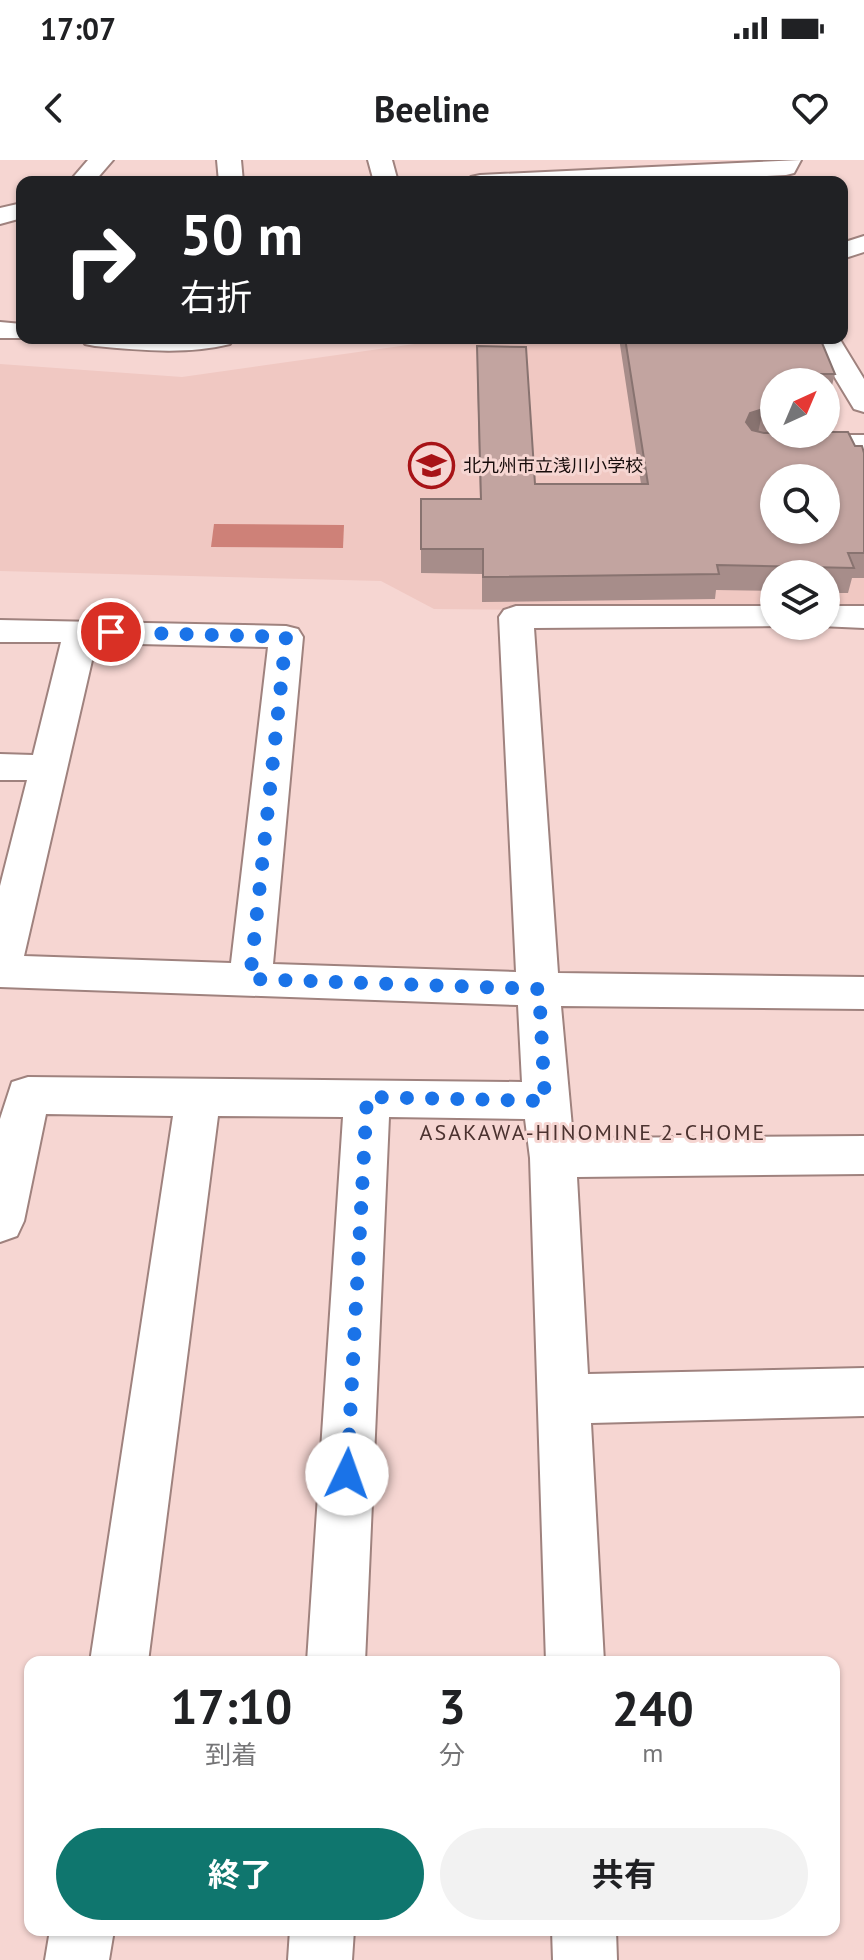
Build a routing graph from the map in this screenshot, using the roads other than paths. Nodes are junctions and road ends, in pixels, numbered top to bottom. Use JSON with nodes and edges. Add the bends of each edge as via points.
{"nodes":[{"id":1,"x":101,"y":160,"type":"edge"},
{"id":2,"x":789,"y":160,"type":"edge"},
{"id":3,"x":521,"y":173,"type":"edge"},
{"id":4,"x":86,"y":176,"type":"edge"},
{"id":5,"x":829,"y":344,"type":"edge"},
{"id":6,"x":864,"y":403,"type":"edge"},
{"id":7,"x":864,"y":444,"type":"edge"},
{"id":8,"x":759,"y":445,"type":"edge"},
{"id":9,"x":760,"y":617,"type":"edge"},
{"id":10,"x":840,"y":617,"type":"edge"},
{"id":11,"x":864,"y":617,"type":"edge"},
{"id":12,"x":0,"y":631,"type":"edge"},
{"id":13,"x":81,"y":632,"type":"junction"},
{"id":14,"x":0,"y":767,"type":"edge"},
{"id":15,"x":48,"y":768,"type":"junction"},
{"id":16,"x":0,"y":970,"type":"edge"},
{"id":17,"x":250,"y":979,"type":"junction"},
{"id":18,"x":539,"y":989,"type":"junction"},
{"id":19,"x":864,"y":993,"type":"edge"},
{"id":20,"x":367,"y":1097,"type":"junction"},
{"id":21,"x":198,"y":1100,"type":"junction"},
{"id":22,"x":545,"y":1101,"type":"junction"},
{"id":23,"x":864,"y":1155,"type":"edge"},
{"id":24,"x":553,"y":1158,"type":"junction"},
{"id":25,"x":0,"y":1221,"type":"edge"},
{"id":26,"x":864,"y":1392,"type":"edge"},
{"id":27,"x":565,"y":1399,"type":"junction"},
{"id":28,"x":120,"y":1656,"type":"edge"},
{"id":29,"x":336,"y":1656,"type":"edge"},
{"id":30,"x":575,"y":1656,"type":"edge"},
{"id":31,"x":81,"y":1936,"type":"edge"},
{"id":32,"x":322,"y":1936,"type":"edge"},
{"id":33,"x":584,"y":1936,"type":"edge"},
{"id":34,"x":77,"y":1960,"type":"edge"},
{"id":35,"x":320,"y":1960,"type":"edge"},
{"id":36,"x":585,"y":1960,"type":"edge"}],
"edges":[{"from":1,"to":4,"type":"street"},
{"from":2,"to":3,"type":"street","via":[[786,168]]},
{"from":5,"to":6,"type":"street"},
{"from":7,"to":8,"type":"street"},
{"from":9,"to":18,"type":"street","via":[[516,617]]},
{"from":10,"to":11,"type":"street"},
{"from":12,"to":13,"type":"street"},
{"from":13,"to":15,"type":"street"},
{"from":13,"to":17,"type":"street","via":[[286,637]]},
{"from":14,"to":15,"type":"street"},
{"from":15,"to":16,"type":"street"},
{"from":16,"to":17,"type":"street"},
{"from":17,"to":18,"type":"street"},
{"from":18,"to":19,"type":"street"},
{"from":18,"to":22,"type":"street"},
{"from":20,"to":21,"type":"street"},
{"from":20,"to":22,"type":"street"},
{"from":20,"to":29,"type":"street"},
{"from":21,"to":25,"type":"street","via":[[28,1095]]},
{"from":21,"to":28,"type":"street"},
{"from":22,"to":24,"type":"street"},
{"from":23,"to":24,"type":"street"},
{"from":24,"to":27,"type":"street"},
{"from":26,"to":27,"type":"street"},
{"from":27,"to":30,"type":"street"},
{"from":31,"to":34,"type":"street"},
{"from":32,"to":35,"type":"street"},
{"from":33,"to":36,"type":"street"}]}
